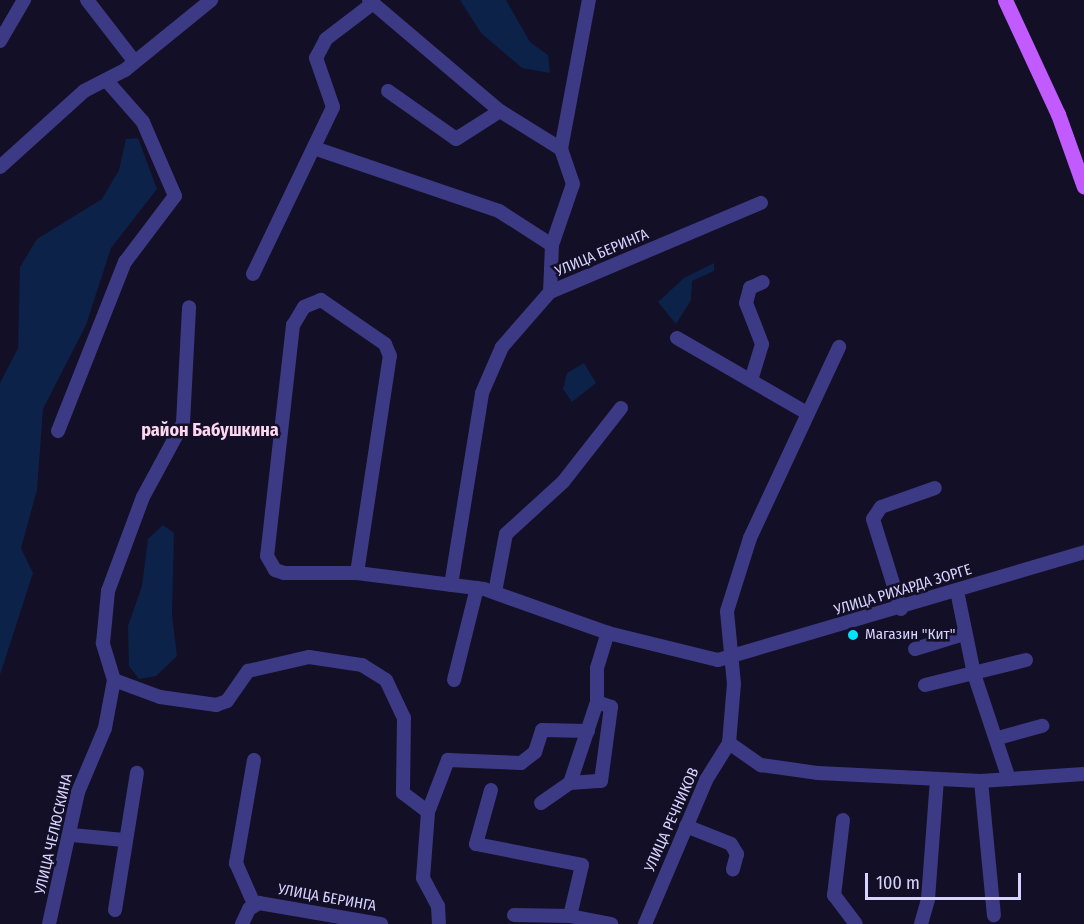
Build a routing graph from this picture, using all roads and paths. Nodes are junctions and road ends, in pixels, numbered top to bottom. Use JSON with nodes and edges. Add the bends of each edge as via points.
{"nodes":[{"id":1,"x":24,"y":0,"type":"edge"},
{"id":2,"x":87,"y":0,"type":"edge"},
{"id":3,"x":211,"y":0,"type":"edge"},
{"id":4,"x":590,"y":0,"type":"edge"},
{"id":5,"x":1005,"y":0,"type":"edge"},
{"id":6,"x":371,"y":2,"type":"edge"},
{"id":7,"x":0,"y":40,"type":"edge"},
{"id":8,"x":135,"y":62,"type":"junction"},
{"id":9,"x":106,"y":80,"type":"junction"},
{"id":10,"x":388,"y":91,"type":"dead end"},
{"id":11,"x":500,"y":111,"type":"junction"},
{"id":12,"x":314,"y":148,"type":"junction"},
{"id":13,"x":561,"y":149,"type":"junction"},
{"id":14,"x":0,"y":167,"type":"edge"},
{"id":15,"x":1084,"y":187,"type":"edge"},
{"id":16,"x":761,"y":203,"type":"dead end"},
{"id":17,"x":552,"y":245,"type":"junction"},
{"id":18,"x":253,"y":274,"type":"dead end"},
{"id":19,"x":763,"y":282,"type":"dead end"},
{"id":20,"x":550,"y":292,"type":"junction"},
{"id":21,"x":189,"y":307,"type":"dead end"},
{"id":22,"x":677,"y":338,"type":"dead end"},
{"id":23,"x":839,"y":347,"type":"dead end"},
{"id":24,"x":752,"y":377,"type":"junction"},
{"id":25,"x":621,"y":408,"type":"dead end"},
{"id":26,"x":807,"y":413,"type":"junction"},
{"id":27,"x":58,"y":430,"type":"dead end"},
{"id":28,"x":935,"y":488,"type":"dead end"},
{"id":29,"x":1084,"y":552,"type":"edge"},
{"id":30,"x":357,"y":573,"type":"junction"},
{"id":31,"x":451,"y":585,"type":"junction"},
{"id":32,"x":477,"y":588,"type":"junction"},
{"id":33,"x":957,"y":591,"type":"junction"},
{"id":34,"x":495,"y":592,"type":"junction"},
{"id":35,"x":901,"y":609,"type":"junction"},
{"id":36,"x":608,"y":633,"type":"junction"},
{"id":37,"x":964,"y":634,"type":"junction"},
{"id":38,"x":915,"y":649,"type":"dead end"},
{"id":39,"x":731,"y":660,"type":"junction"},
{"id":40,"x":1026,"y":660,"type":"dead end"},
{"id":41,"x":974,"y":674,"type":"junction"},
{"id":42,"x":114,"y":680,"type":"junction"},
{"id":43,"x":454,"y":680,"type":"dead end"},
{"id":44,"x":925,"y":685,"type":"dead end"},
{"id":45,"x":597,"y":702,"type":"junction"},
{"id":46,"x":1042,"y":726,"type":"dead end"},
{"id":47,"x":588,"y":731,"type":"junction"},
{"id":48,"x":998,"y":738,"type":"junction"},
{"id":49,"x":729,"y":743,"type":"junction"},
{"id":50,"x":254,"y":760,"type":"dead end"},
{"id":51,"x":137,"y":773,"type":"dead end"},
{"id":52,"x":1084,"y":774,"type":"edge"},
{"id":53,"x":1009,"y":779,"type":"junction"},
{"id":54,"x":937,"y":780,"type":"junction"},
{"id":55,"x":981,"y":781,"type":"junction"},
{"id":56,"x":570,"y":783,"type":"junction"},
{"id":57,"x":491,"y":790,"type":"dead end"},
{"id":58,"x":541,"y":803,"type":"dead end"},
{"id":59,"x":428,"y":812,"type":"junction"},
{"id":60,"x":843,"y":820,"type":"dead end"},
{"id":61,"x":686,"y":826,"type":"junction"},
{"id":62,"x":72,"y":835,"type":"junction"},
{"id":63,"x":124,"y":840,"type":"junction"},
{"id":64,"x":733,"y":869,"type":"dead end"},
{"id":65,"x":254,"y":904,"type":"junction"},
{"id":66,"x":296,"y":909,"type":"junction"},
{"id":67,"x":115,"y":910,"type":"dead end"},
{"id":68,"x":514,"y":915,"type":"dead end"},
{"id":69,"x":994,"y":915,"type":"dead end"},
{"id":70,"x":570,"y":916,"type":"junction"},
{"id":71,"x":49,"y":924,"type":"edge"},
{"id":72,"x":242,"y":924,"type":"edge"},
{"id":73,"x":293,"y":924,"type":"edge"},
{"id":74,"x":381,"y":924,"type":"edge"},
{"id":75,"x":439,"y":924,"type":"edge"},
{"id":76,"x":611,"y":924,"type":"edge"},
{"id":77,"x":645,"y":924,"type":"edge"},
{"id":78,"x":856,"y":924,"type":"edge"},
{"id":79,"x":921,"y":924,"type":"edge"}],
"edges":[{"from":1,"to":7,"type":"street"},
{"from":2,"to":8,"type":"street"},
{"from":3,"to":8,"type":"street"},
{"from":4,"to":13,"type":"street"},
{"from":5,"to":15,"type":"main road","via":[[1062,123]]},
{"from":6,"to":11,"type":"street"},
{"from":6,"to":12,"type":"street","via":[[326,39],[316,58],[333,107]]},
{"from":8,"to":9,"type":"street"},
{"from":9,"to":14,"type":"street","via":[[84,91]]},
{"from":9,"to":27,"type":"street","via":[[143,122],[175,196],[125,262]]},
{"from":10,"to":11,"type":"street","via":[[456,139]]},
{"from":11,"to":13,"type":"street"},
{"from":12,"to":17,"type":"street","via":[[499,211]]},
{"from":12,"to":18,"type":"street"},
{"from":13,"to":17,"type":"street","via":[[573,184]]},
{"from":16,"to":20,"type":"street","name":"УЛИЦА БЕРИНГА"},
{"from":17,"to":20,"type":"street"},
{"from":19,"to":24,"type":"street","via":[[750,288],[746,303],[762,344]]},
{"from":20,"to":31,"type":"street","name":"УЛИЦА БЕРИНГА","via":[[488,370]]},
{"from":21,"to":42,"type":"street","name":"УЛИЦА ЧЕЛЮСКИНА","via":[[183,423],[143,497],[108,591],[103,643]]},
{"from":22,"to":24,"type":"street"},
{"from":23,"to":26,"type":"street"},
{"from":24,"to":26,"type":"street"},
{"from":25,"to":34,"type":"street","via":[[563,482],[506,534]]},
{"from":26,"to":39,"type":"street","via":[[750,538],[727,611]]},
{"from":28,"to":35,"type":"street","via":[[881,507],[873,519]]},
{"from":29,"to":33,"type":"street","name":"УЛИЦА РИХАРДА ЗОРГЕ"},
{"from":30,"to":30,"type":"street","name":"УЛИЦА РИХАРДА ЗОРГЕ","via":[[284,573],[275,570],[267,556],[293,325],[304,308],[321,300],[330,301],[385,344],[390,356]]},
{"from":30,"to":31,"type":"street","name":"УЛИЦА РИХАРДА ЗОРГЕ"},
{"from":31,"to":32,"type":"street","name":"УЛИЦА РИХАРДА ЗОРГЕ"},
{"from":32,"to":34,"type":"street","name":"УЛИЦА РИХАРДА ЗОРГЕ"},
{"from":32,"to":43,"type":"street"},
{"from":33,"to":35,"type":"street","name":"УЛИЦА РИХАРДА ЗОРГЕ"},
{"from":33,"to":37,"type":"street"},
{"from":34,"to":36,"type":"street","name":"УЛИЦА РИХАРДА ЗОРГЕ"},
{"from":35,"to":39,"type":"street","name":"УЛИЦА РИХАРДА ЗОРГЕ"},
{"from":36,"to":39,"type":"street","name":"УЛИЦА РИХАРДА ЗОРГЕ","via":[[693,657]]},
{"from":36,"to":45,"type":"street","via":[[597,668]]},
{"from":37,"to":38,"type":"street"},
{"from":37,"to":41,"type":"street"},
{"from":39,"to":49,"type":"street","name":"УЛИЦА РЕЧНИКОВ"},
{"from":40,"to":41,"type":"street"},
{"from":41,"to":44,"type":"street"},
{"from":41,"to":48,"type":"street"},
{"from":42,"to":59,"type":"street","via":[[160,697],[216,705],[227,701],[256,667],[309,657],[372,670],[396,691],[402,706],[403,793]]},
{"from":42,"to":62,"type":"street","name":"УЛИЦА ЧЕЛЮСКИНА","via":[[105,728],[78,792]]},
{"from":45,"to":47,"type":"street"},
{"from":45,"to":56,"type":"street","via":[[611,707],[601,781]]},
{"from":46,"to":48,"type":"street"},
{"from":47,"to":56,"type":"street"},
{"from":47,"to":59,"type":"street","via":[[542,730],[535,752],[521,763],[448,760]]},
{"from":48,"to":53,"type":"street"},
{"from":49,"to":54,"type":"street","via":[[775,769]]},
{"from":49,"to":61,"type":"street","name":"УЛИЦА РЕЧНИКОВ"},
{"from":50,"to":65,"type":"street","via":[[236,862]]},
{"from":51,"to":63,"type":"street"},
{"from":52,"to":53,"type":"street"},
{"from":53,"to":55,"type":"street"},
{"from":54,"to":55,"type":"street"},
{"from":54,"to":79,"type":"street","via":[[928,899]]},
{"from":55,"to":69,"type":"street"},
{"from":56,"to":58,"type":"street"},
{"from":57,"to":70,"type":"street","via":[[476,844],[582,865]]},
{"from":59,"to":75,"type":"street","via":[[423,878],[438,906]]},
{"from":60,"to":78,"type":"street","via":[[834,895]]},
{"from":61,"to":64,"type":"street","via":[[732,844],[736,854]]},
{"from":61,"to":77,"type":"street","name":"УЛИЦА РЕЧНИКОВ"},
{"from":62,"to":63,"type":"street"},
{"from":62,"to":71,"type":"street","name":"УЛИЦА ЧЕЛЮСКИНА"},
{"from":63,"to":67,"type":"street"},
{"from":65,"to":66,"type":"street","name":"УЛИЦА БЕРИНГА"},
{"from":65,"to":72,"type":"street"},
{"from":66,"to":73,"type":"street"},
{"from":66,"to":74,"type":"street","name":"УЛИЦА БЕРИНГА"},
{"from":68,"to":70,"type":"street"},
{"from":70,"to":76,"type":"street"}]}
